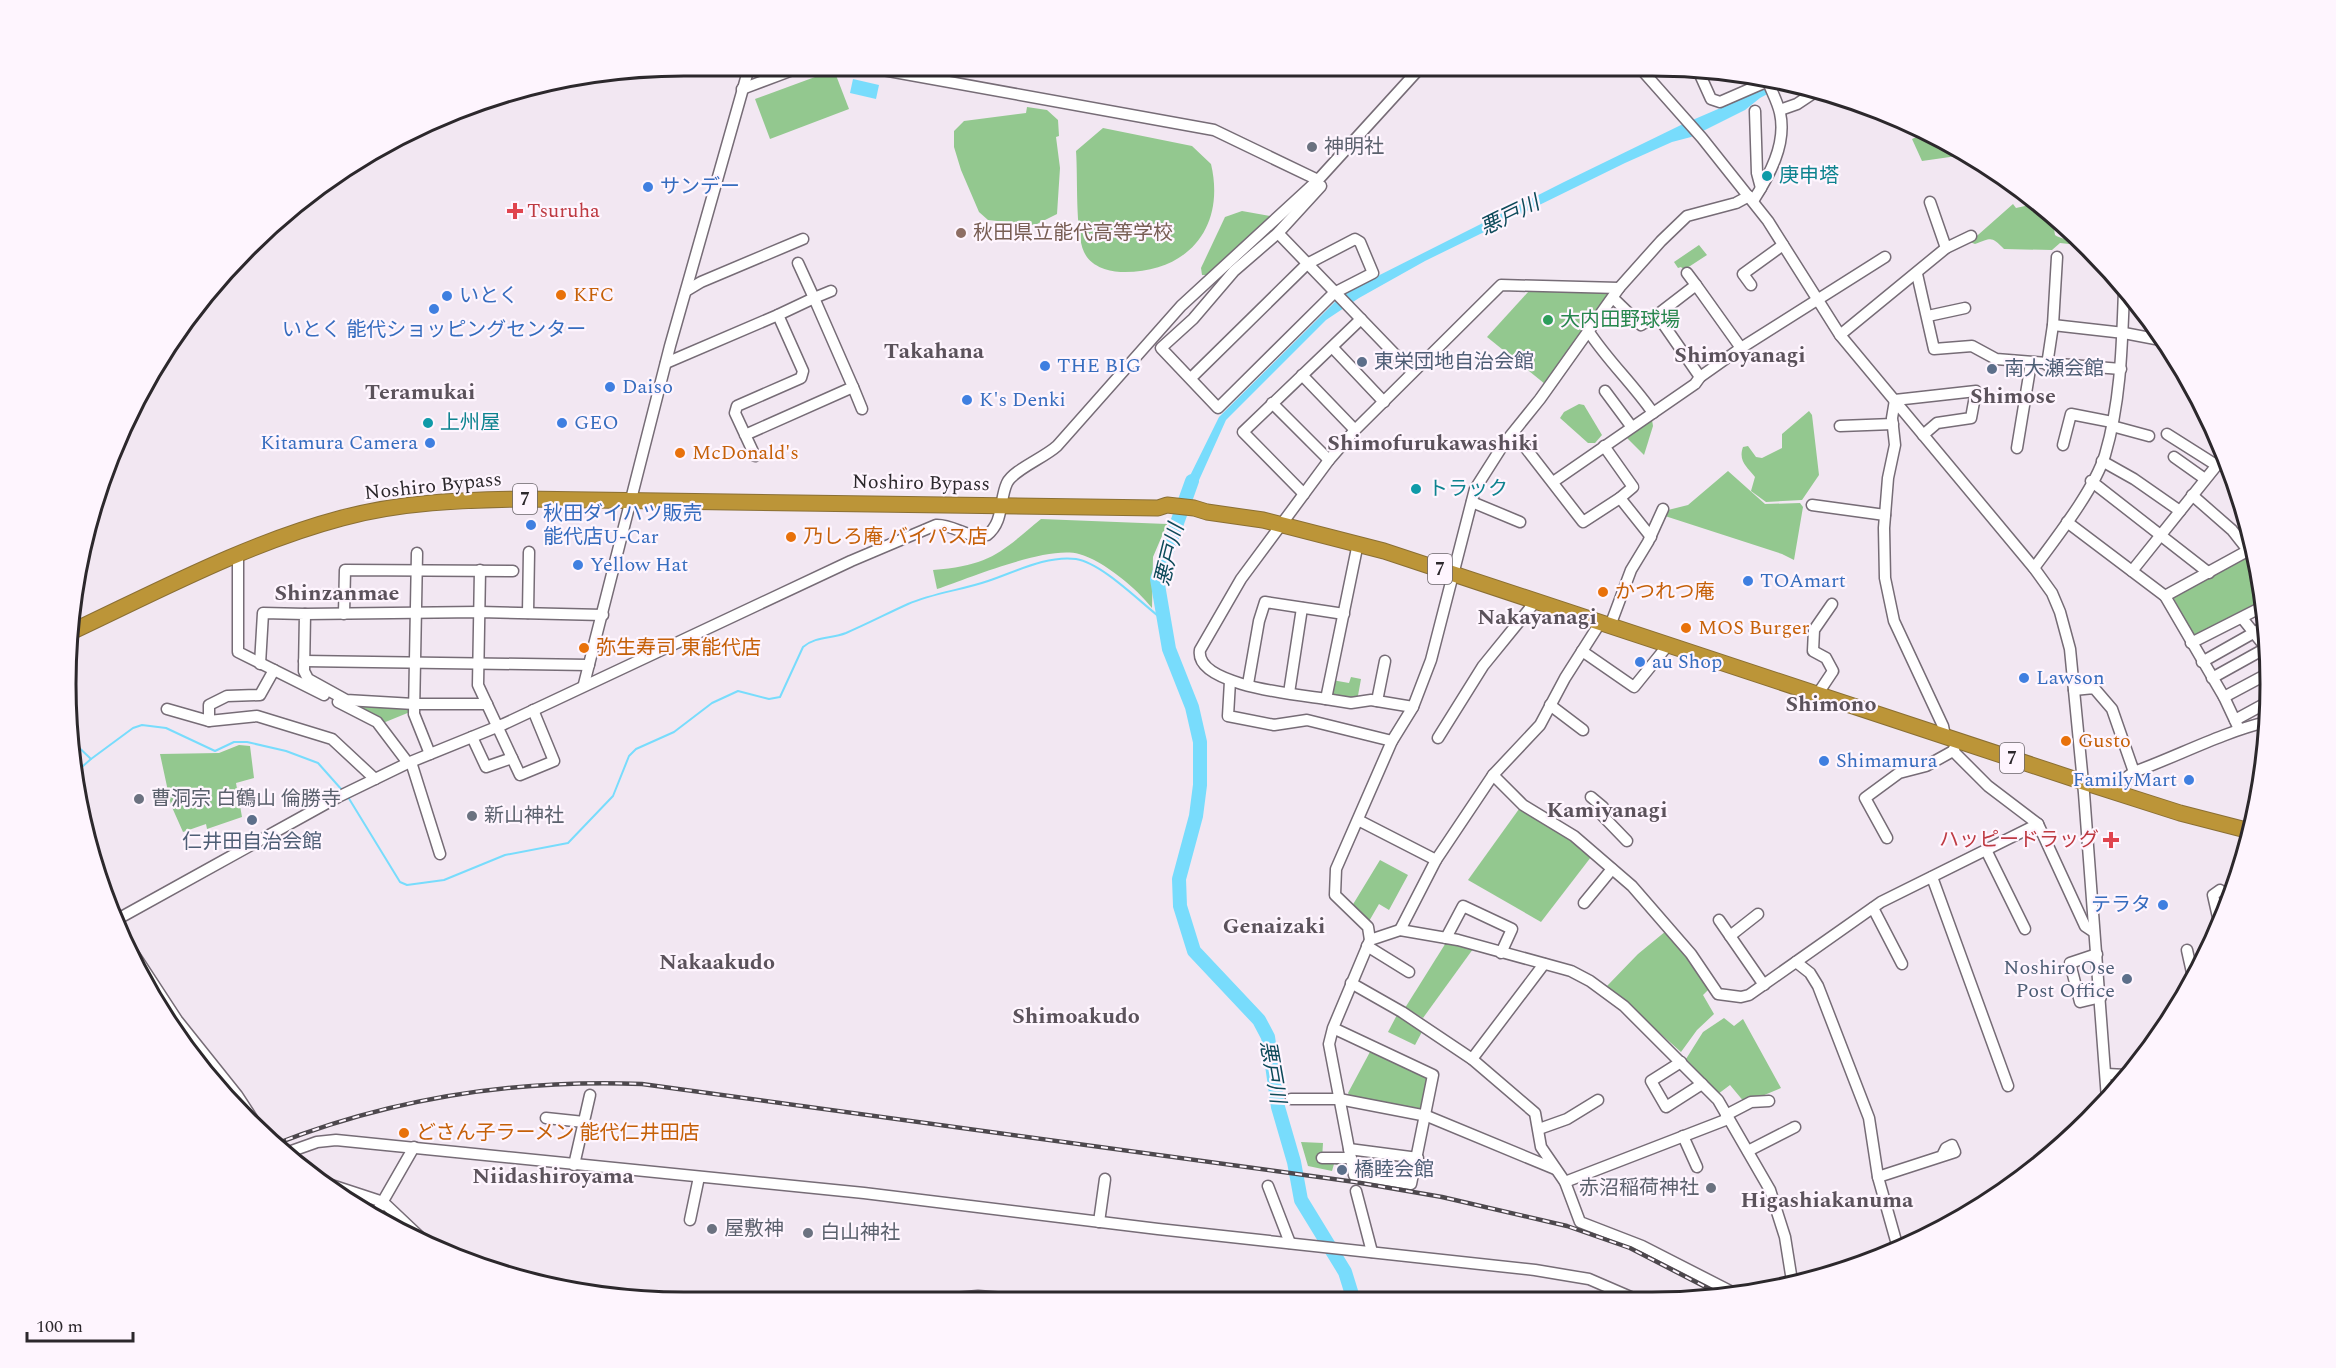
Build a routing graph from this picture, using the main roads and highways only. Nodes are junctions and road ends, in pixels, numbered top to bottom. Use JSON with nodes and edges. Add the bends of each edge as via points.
{"nodes":[{"id":1,"x":80,"y":629,"type":"edge"},
{"id":2,"x":2242,"y":829,"type":"edge"}],
"edges":[{"from":1,"to":2,"type":"highway","name":"Noshiro Bypass","number":"7","via":[[238,555],[342,518],[399,507],[478,500],[1169,509],[1280,524],[1358,543],[1952,742]]}]}
